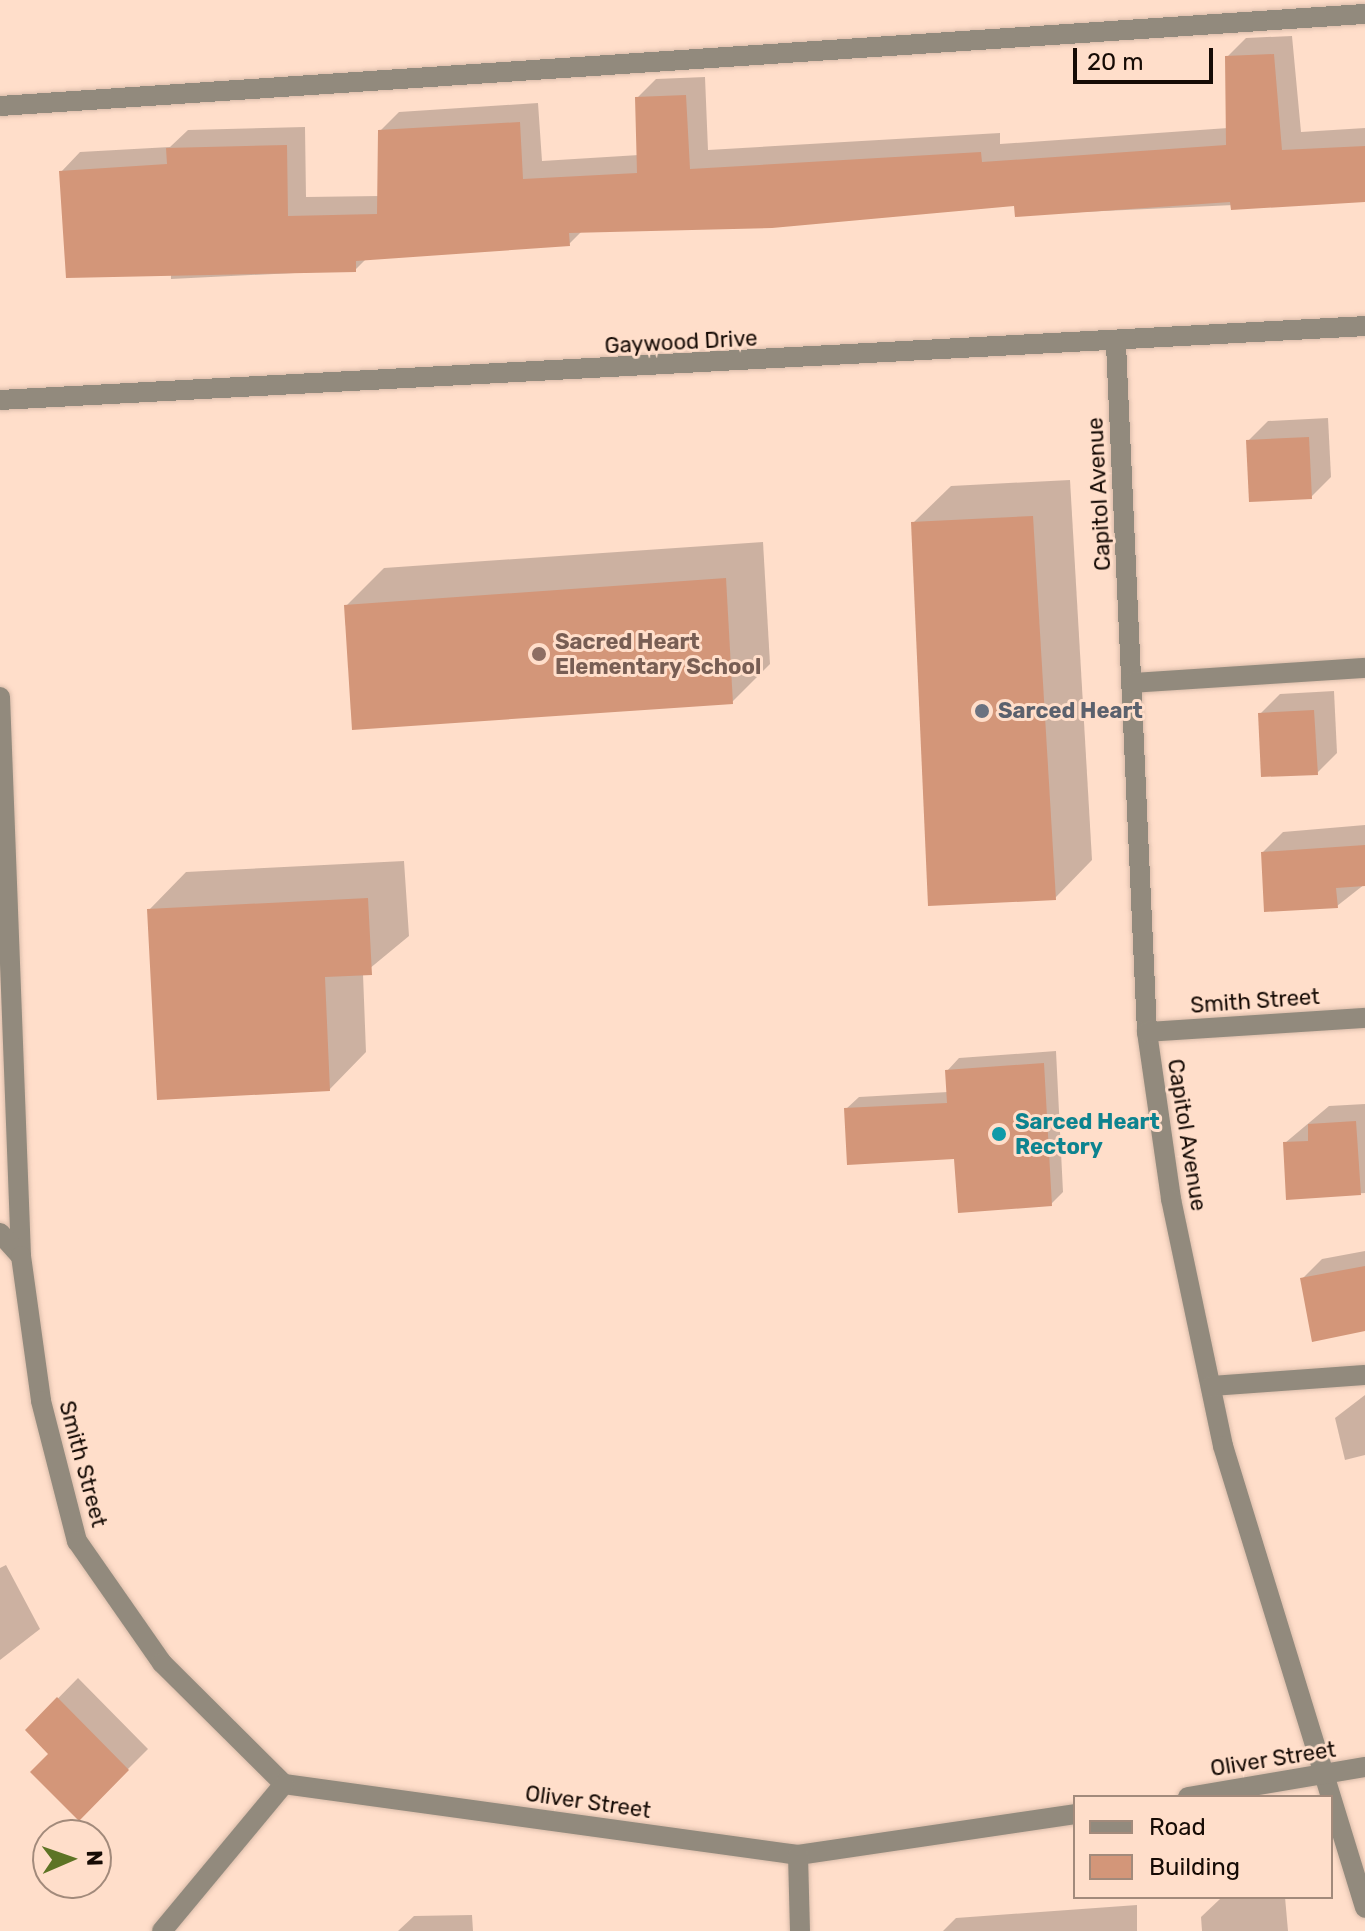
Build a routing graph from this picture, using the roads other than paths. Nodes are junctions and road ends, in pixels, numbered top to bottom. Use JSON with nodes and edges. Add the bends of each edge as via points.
{"nodes":[{"id":1,"x":1365,"y":14,"type":"edge"},
{"id":2,"x":0,"y":106,"type":"edge"},
{"id":3,"x":1365,"y":326,"type":"edge"},
{"id":4,"x":1116,"y":344,"type":"junction"},
{"id":5,"x":0,"y":400,"type":"edge"},
{"id":6,"x":1365,"y":668,"type":"edge"},
{"id":7,"x":1132,"y":683,"type":"junction"},
{"id":8,"x":0,"y":697,"type":"edge"},
{"id":9,"x":1365,"y":1018,"type":"edge"},
{"id":10,"x":1147,"y":1032,"type":"junction"},
{"id":11,"x":0,"y":1233,"type":"edge"},
{"id":12,"x":21,"y":1256,"type":"junction"},
{"id":13,"x":1365,"y":1375,"type":"edge"},
{"id":14,"x":1211,"y":1386,"type":"junction"},
{"id":15,"x":1365,"y":1767,"type":"edge"},
{"id":16,"x":1330,"y":1776,"type":"junction"},
{"id":17,"x":284,"y":1784,"type":"junction"},
{"id":18,"x":1202,"y":1795,"type":"edge"},
{"id":19,"x":1073,"y":1814,"type":"edge"},
{"id":20,"x":798,"y":1855,"type":"junction"},
{"id":21,"x":1365,"y":1908,"type":"edge"},
{"id":22,"x":162,"y":1931,"type":"edge"},
{"id":23,"x":800,"y":1931,"type":"edge"}],
"edges":[{"from":1,"to":2,"type":"street"},
{"from":3,"to":4,"type":"street","name":"Gaywood Drive"},
{"from":4,"to":5,"type":"street","name":"Gaywood Drive"},
{"from":4,"to":7,"type":"street","name":"Capitol Avenue"},
{"from":6,"to":7,"type":"street"},
{"from":7,"to":10,"type":"street","name":"Capitol Avenue"},
{"from":8,"to":12,"type":"street","name":"Smith Street"},
{"from":9,"to":10,"type":"street","name":"Smith Street"},
{"from":10,"to":14,"type":"street","name":"Capitol Avenue","via":[[1171,1199]]},
{"from":11,"to":12,"type":"street"},
{"from":12,"to":17,"type":"street","name":"Smith Street","via":[[41,1401],[77,1541],[162,1663]]},
{"from":13,"to":14,"type":"street"},
{"from":14,"to":16,"type":"street","name":"Capitol Avenue","via":[[1223,1446]]},
{"from":15,"to":16,"type":"street","name":"Oliver Street"},
{"from":16,"to":18,"type":"street","name":"Oliver Street"},
{"from":16,"to":21,"type":"street","name":"Capitol Avenue"},
{"from":17,"to":20,"type":"street","name":"Oliver Street"},
{"from":17,"to":22,"type":"street"},
{"from":19,"to":20,"type":"street","name":"Oliver Street"},
{"from":20,"to":23,"type":"street"}]}
